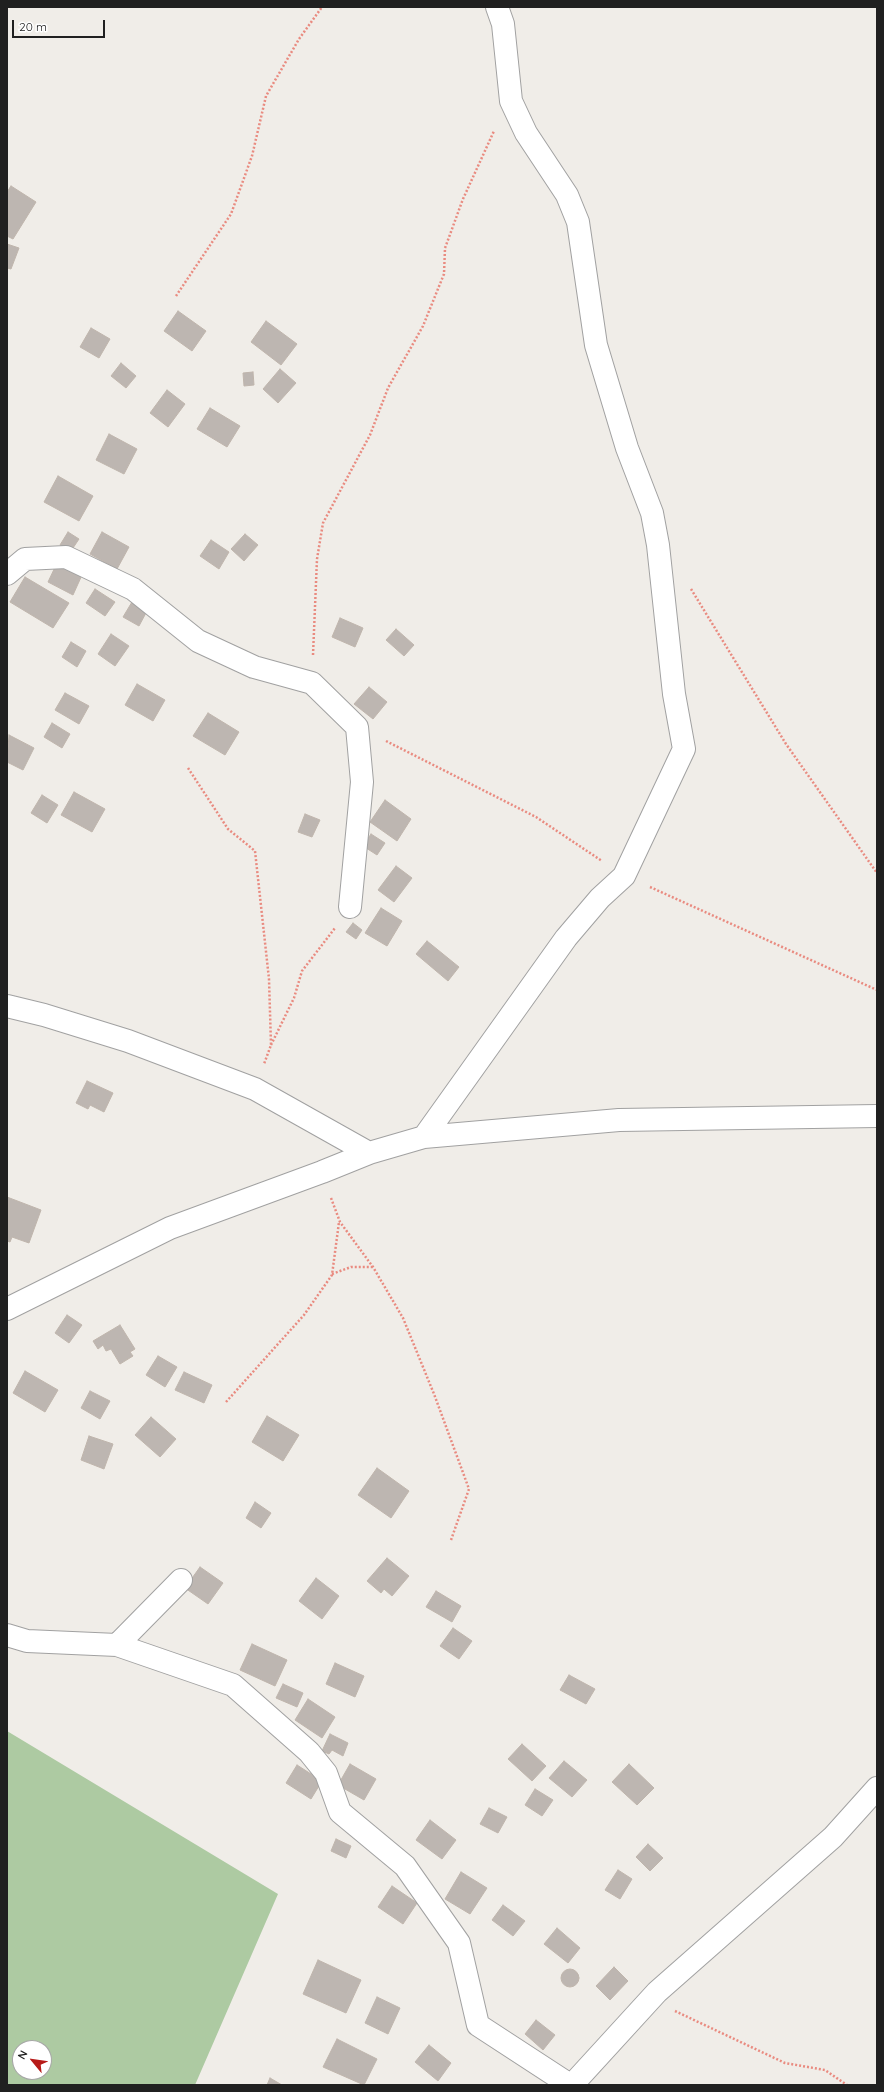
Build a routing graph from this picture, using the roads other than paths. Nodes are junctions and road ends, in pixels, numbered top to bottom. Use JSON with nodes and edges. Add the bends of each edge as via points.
{"nodes":[{"id":1,"x":497,"y":7,"type":"edge"},
{"id":2,"x":7,"y":574,"type":"edge"},
{"id":3,"x":350,"y":907,"type":"road end"},
{"id":4,"x":7,"y":1006,"type":"edge"},
{"id":5,"x":877,"y":1116,"type":"edge"},
{"id":6,"x":424,"y":1137,"type":"junction"},
{"id":7,"x":369,"y":1153,"type":"junction"},
{"id":8,"x":7,"y":1309,"type":"edge"},
{"id":9,"x":181,"y":1580,"type":"dead end"},
{"id":10,"x":7,"y":1635,"type":"edge"},
{"id":11,"x":117,"y":1645,"type":"junction"},
{"id":12,"x":877,"y":1788,"type":"edge"},
{"id":13,"x":571,"y":2085,"type":"edge"}],
"edges":[{"from":1,"to":6,"type":"street","via":[[503,24],[511,101],[526,133],[567,195],[578,222],[596,345],[622,434],[653,519],[674,694],[684,749],[624,876],[600,898],[566,938]]},
{"from":2,"to":3,"type":"street","via":[[25,559],[66,557],[133,589],[198,641],[254,667],[312,683],[357,727],[362,782]]},
{"from":4,"to":7,"type":"street","via":[[44,1014],[128,1041],[255,1090]]},
{"from":5,"to":6,"type":"street","via":[[619,1120]]},
{"from":6,"to":7,"type":"street"},
{"from":7,"to":8,"type":"street","via":[[170,1228]]},
{"from":9,"to":11,"type":"street"},
{"from":10,"to":11,"type":"street","via":[[27,1641]]},
{"from":11,"to":13,"type":"street","via":[[233,1685],[309,1752],[326,1773],[340,1812],[405,1866],[459,1943],[478,2026]]},
{"from":12,"to":13,"type":"street","via":[[833,1837],[657,1992]]}]}
